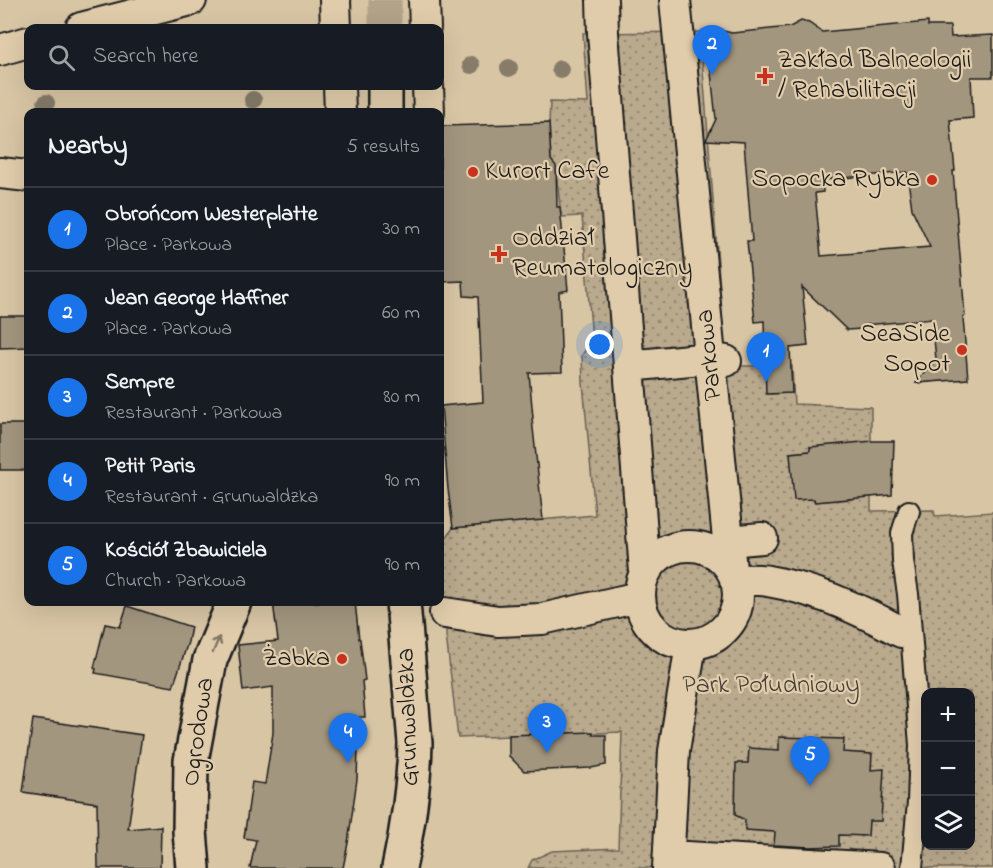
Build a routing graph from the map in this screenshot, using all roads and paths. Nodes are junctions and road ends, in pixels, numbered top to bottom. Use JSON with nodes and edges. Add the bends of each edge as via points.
{"nodes":[{"id":1,"x":191,"y":0,"type":"edge"},
{"id":2,"x":335,"y":0,"type":"edge"},
{"id":3,"x":424,"y":0,"type":"edge"},
{"id":4,"x":602,"y":0,"type":"edge"},
{"id":5,"x":675,"y":0,"type":"edge"},
{"id":6,"x":97,"y":24,"type":"edge"},
{"id":7,"x":336,"y":24,"type":"edge"},
{"id":8,"x":425,"y":24,"type":"edge"},
{"id":9,"x":24,"y":43,"type":"edge"},
{"id":10,"x":0,"y":50,"type":"edge"},
{"id":11,"x":339,"y":90,"type":"edge"},
{"id":12,"x":385,"y":90,"type":"edge"},
{"id":13,"x":428,"y":90,"type":"edge"},
{"id":14,"x":339,"y":108,"type":"edge"},
{"id":15,"x":385,"y":108,"type":"edge"},
{"id":16,"x":429,"y":108,"type":"edge"},
{"id":17,"x":0,"y":173,"type":"edge"},
{"id":18,"x":24,"y":176,"type":"edge"},
{"id":19,"x":718,"y":360,"type":"junction"},
{"id":20,"x":629,"y":366,"type":"junction"},
{"id":21,"x":909,"y":511,"type":"dead end"},
{"id":22,"x":762,"y":538,"type":"dead end"},
{"id":23,"x":728,"y":540,"type":"junction"},
{"id":24,"x":733,"y":575,"type":"junction"},
{"id":25,"x":642,"y":585,"type":"junction"},
{"id":26,"x":232,"y":606,"type":"edge"},
{"id":27,"x":403,"y":606,"type":"edge"},
{"id":28,"x":445,"y":613,"type":"dead end"},
{"id":29,"x":901,"y":632,"type":"dead end"},
{"id":30,"x":691,"y":644,"type":"junction"},
{"id":31,"x":668,"y":862,"type":"edge"},
{"id":32,"x":193,"y":868,"type":"edge"},
{"id":33,"x":399,"y":868,"type":"edge"},
{"id":34,"x":880,"y":868,"type":"edge"},
{"id":35,"x":912,"y":868,"type":"edge"}],
"edges":[{"from":1,"to":6,"type":"street"},
{"from":2,"to":7,"type":"street"},
{"from":3,"to":8,"type":"street"},
{"from":4,"to":20,"type":"street"},
{"from":5,"to":19,"type":"street","name":"Parkowa"},
{"from":9,"to":10,"type":"street"},
{"from":11,"to":14,"type":"street"},
{"from":12,"to":15,"type":"street"},
{"from":13,"to":16,"type":"street"},
{"from":17,"to":18,"type":"street"},
{"from":19,"to":20,"type":"street"},
{"from":19,"to":23,"type":"street","name":"Parkowa"},
{"from":20,"to":25,"type":"street"},
{"from":21,"to":35,"type":"lane","via":[[902,533],[903,561],[920,745]]},
{"from":22,"to":23,"type":"street"},
{"from":23,"to":24,"type":"street","name":"Parkowa"},
{"from":24,"to":25,"type":"street","via":[[715,553],[681,546],[651,563]]},
{"from":24,"to":29,"type":"street","via":[[814,593]]},
{"from":24,"to":30,"type":"street","name":"Parkowa","via":[[738,591],[729,623],[713,638]]},
{"from":25,"to":28,"type":"street","via":[[542,619],[498,621]]},
{"from":25,"to":30,"type":"street","via":[[641,609],[652,627],[670,640]]},
{"from":32,"to":26,"type":"street","name":"Ogrodowa","one_way":true,"via":[[190,761],[210,660]]},
{"from":27,"to":33,"type":"street","name":"Grunwaldzka","via":[[415,750],[412,800]]},
{"from":30,"to":31,"type":"street","via":[[674,751]]},
{"from":31,"to":34,"type":"street"}]}
